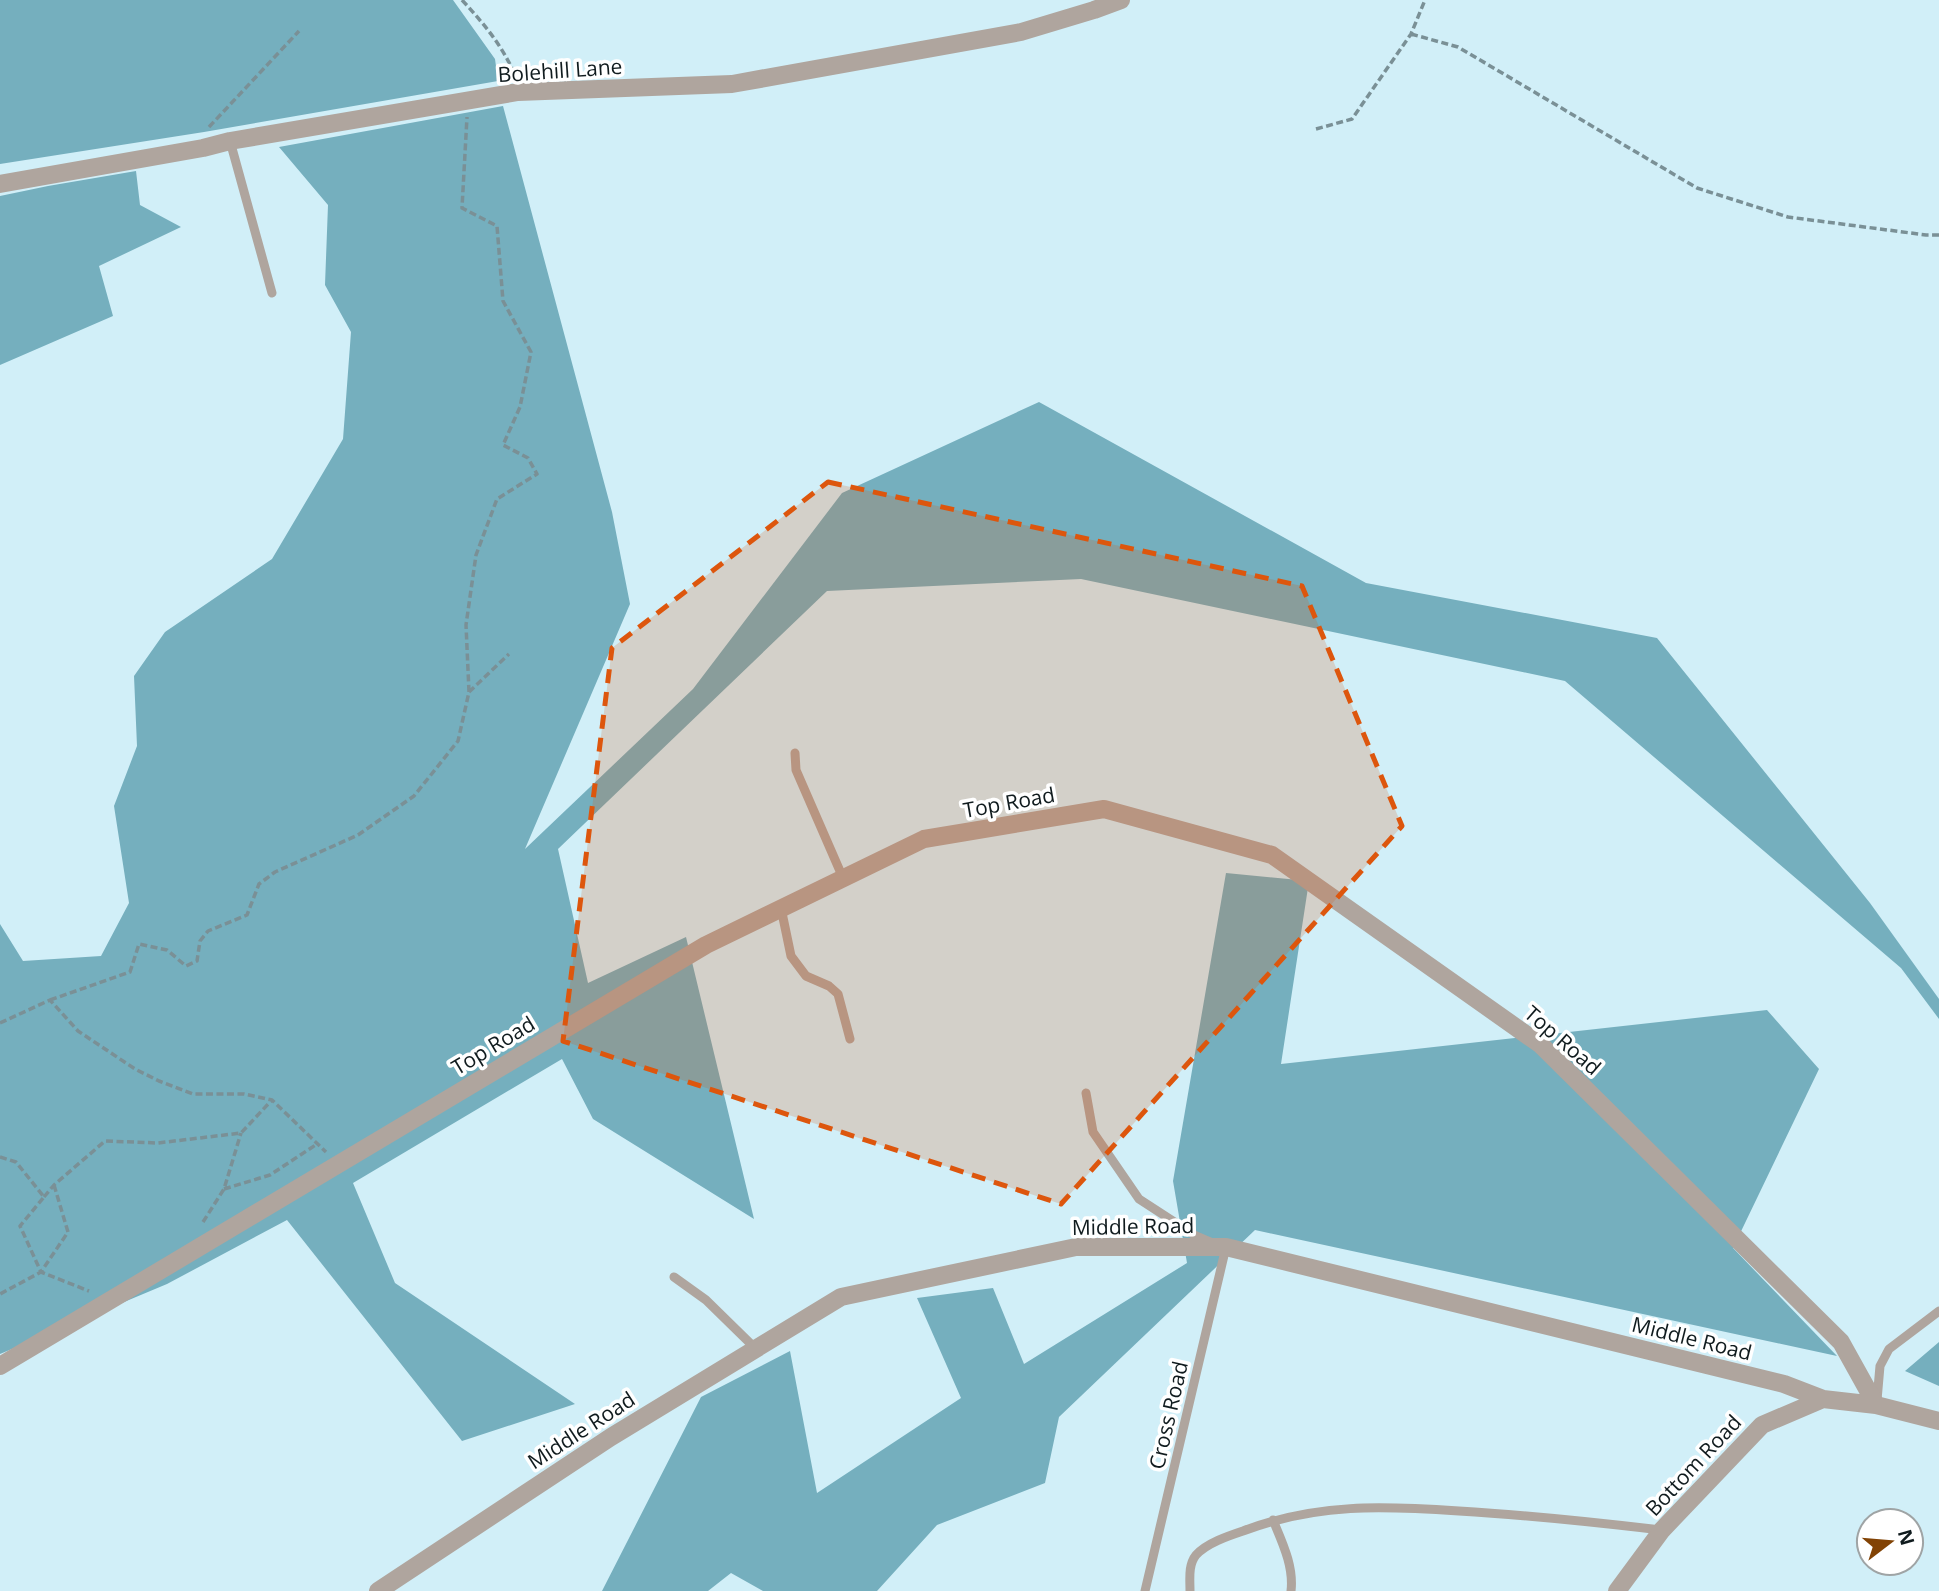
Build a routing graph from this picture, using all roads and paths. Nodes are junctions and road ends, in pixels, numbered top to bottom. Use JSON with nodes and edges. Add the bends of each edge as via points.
{"nodes":[{"id":1,"x":462,"y":0,"type":"edge"},
{"id":2,"x":1121,"y":0,"type":"edge"},
{"id":3,"x":1425,"y":0,"type":"edge"},
{"id":4,"x":299,"y":31,"type":"dead end"},
{"id":5,"x":1411,"y":34,"type":"junction"},
{"id":6,"x":518,"y":92,"type":"junction"},
{"id":7,"x":465,"y":102,"type":"junction"},
{"id":8,"x":1316,"y":129,"type":"dead end"},
{"id":9,"x":230,"y":141,"type":"junction"},
{"id":10,"x":203,"y":148,"type":"junction"},
{"id":11,"x":0,"y":184,"type":"edge"},
{"id":12,"x":1939,"y":235,"type":"edge"},
{"id":13,"x":272,"y":293,"type":"dead end"},
{"id":14,"x":509,"y":654,"type":"dead end"},
{"id":15,"x":469,"y":692,"type":"junction"},
{"id":16,"x":795,"y":753,"type":"dead end"},
{"id":17,"x":842,"y":878,"type":"junction"},
{"id":18,"x":781,"y":908,"type":"junction"},
{"id":19,"x":50,"y":1000,"type":"junction"},
{"id":20,"x":0,"y":1023,"type":"edge"},
{"id":21,"x":850,"y":1039,"type":"dead end"},
{"id":22,"x":1086,"y":1093,"type":"dead end"},
{"id":23,"x":272,"y":1100,"type":"junction"},
{"id":24,"x":242,"y":1133,"type":"junction"},
{"id":25,"x":317,"y":1144,"type":"junction"},
{"id":26,"x":0,"y":1157,"type":"edge"},
{"id":27,"x":338,"y":1164,"type":"junction"},
{"id":28,"x":54,"y":1185,"type":"junction"},
{"id":29,"x":224,"y":1189,"type":"junction"},
{"id":30,"x":44,"y":1197,"type":"junction"},
{"id":31,"x":203,"y":1222,"type":"dead end"},
{"id":32,"x":1226,"y":1247,"type":"junction"},
{"id":33,"x":41,"y":1272,"type":"junction"},
{"id":34,"x":674,"y":1277,"type":"dead end"},
{"id":35,"x":89,"y":1291,"type":"dead end"},
{"id":36,"x":0,"y":1294,"type":"edge"},
{"id":37,"x":1939,"y":1311,"type":"edge"},
{"id":38,"x":756,"y":1349,"type":"junction"},
{"id":39,"x":0,"y":1366,"type":"edge"},
{"id":40,"x":1823,"y":1399,"type":"junction"},
{"id":41,"x":1876,"y":1405,"type":"junction"},
{"id":42,"x":1939,"y":1421,"type":"edge"},
{"id":43,"x":1273,"y":1520,"type":"junction"},
{"id":44,"x":1662,"y":1530,"type":"junction"},
{"id":45,"x":378,"y":1591,"type":"edge"},
{"id":46,"x":1145,"y":1591,"type":"edge"},
{"id":47,"x":1190,"y":1591,"type":"edge"},
{"id":48,"x":1291,"y":1591,"type":"edge"},
{"id":49,"x":1617,"y":1591,"type":"edge"}],
"edges":[{"from":1,"to":6,"type":"path","via":[[505,51]]},
{"from":2,"to":6,"type":"street","name":"Bolehill Lane","via":[[1021,32],[732,84]]},
{"from":3,"to":5,"type":"path"},
{"from":4,"to":10,"type":"path","via":[[204,132]]},
{"from":5,"to":8,"type":"path","via":[[1352,119]]},
{"from":5,"to":12,"type":"path","via":[[1458,47],[1697,188],[1788,217]]},
{"from":6,"to":7,"type":"street","name":"Bolehill Lane"},
{"from":7,"to":9,"type":"street","name":"Bolehill Lane"},
{"from":7,"to":15,"type":"path","via":[[462,208],[497,226],[503,301],[531,352],[520,407],[503,445],[528,458],[537,474],[497,499],[476,555],[466,625]]},
{"from":9,"to":10,"type":"street","name":"Bolehill Lane"},
{"from":9,"to":13,"type":"lane"},
{"from":10,"to":11,"type":"street","name":"Bolehill Lane"},
{"from":14,"to":15,"type":"path"},
{"from":15,"to":19,"type":"path","via":[[458,741],[414,796],[358,835],[275,872],[260,884],[247,915],[208,931],[200,941],[197,961],[186,966],[167,950],[139,944],[130,972]]},
{"from":16,"to":17,"type":"lane","via":[[796,770]]},
{"from":17,"to":18,"type":"street","name":"Top Road"},
{"from":17,"to":41,"type":"street","name":"Top Road","via":[[924,839],[1104,809],[1272,855],[1541,1045],[1841,1342]]},
{"from":18,"to":21,"type":"lane","via":[[791,956],[806,976],[838,993]]},
{"from":18,"to":27,"type":"street","name":"Top Road","via":[[706,945]]},
{"from":19,"to":20,"type":"path"},
{"from":19,"to":23,"type":"path","via":[[78,1031],[159,1081],[193,1094],[244,1094]]},
{"from":22,"to":32,"type":"lane","via":[[1093,1132],[1139,1199],[1196,1236]]},
{"from":23,"to":24,"type":"path"},
{"from":23,"to":25,"type":"path"},
{"from":24,"to":28,"type":"path","via":[[158,1143],[106,1141]]},
{"from":24,"to":29,"type":"path"},
{"from":25,"to":27,"type":"path"},
{"from":25,"to":29,"type":"path","via":[[270,1175]]},
{"from":26,"to":30,"type":"path","via":[[16,1161]]},
{"from":27,"to":39,"type":"street","name":"Top Road"},
{"from":28,"to":30,"type":"path"},
{"from":28,"to":33,"type":"path","via":[[68,1232]]},
{"from":29,"to":31,"type":"path"},
{"from":30,"to":33,"type":"path","via":[[20,1226]]},
{"from":32,"to":38,"type":"street","name":"Middle Road","via":[[1076,1247],[841,1297]]},
{"from":32,"to":40,"type":"street","name":"Middle Road","via":[[1784,1384]]},
{"from":32,"to":46,"type":"lane","name":"Cross Road"},
{"from":33,"to":35,"type":"path"},
{"from":33,"to":36,"type":"path"},
{"from":34,"to":38,"type":"lane","via":[[706,1300]]},
{"from":37,"to":41,"type":"lane","via":[[1889,1349],[1880,1366]]},
{"from":38,"to":45,"type":"street","name":"Middle Road","via":[[611,1437]]},
{"from":40,"to":41,"type":"street","name":"Middle Road"},
{"from":40,"to":44,"type":"street","name":"Bottom Road","via":[[1762,1425]]},
{"from":41,"to":42,"type":"street"},
{"from":43,"to":44,"type":"lane","via":[[1327,1510],[1394,1507]]},
{"from":43,"to":47,"type":"lane","via":[[1210,1545],[1195,1556],[1189,1571]]},
{"from":43,"to":48,"type":"lane","via":[[1287,1556]]},
{"from":44,"to":49,"type":"street","name":"Bottom Road"}]}
